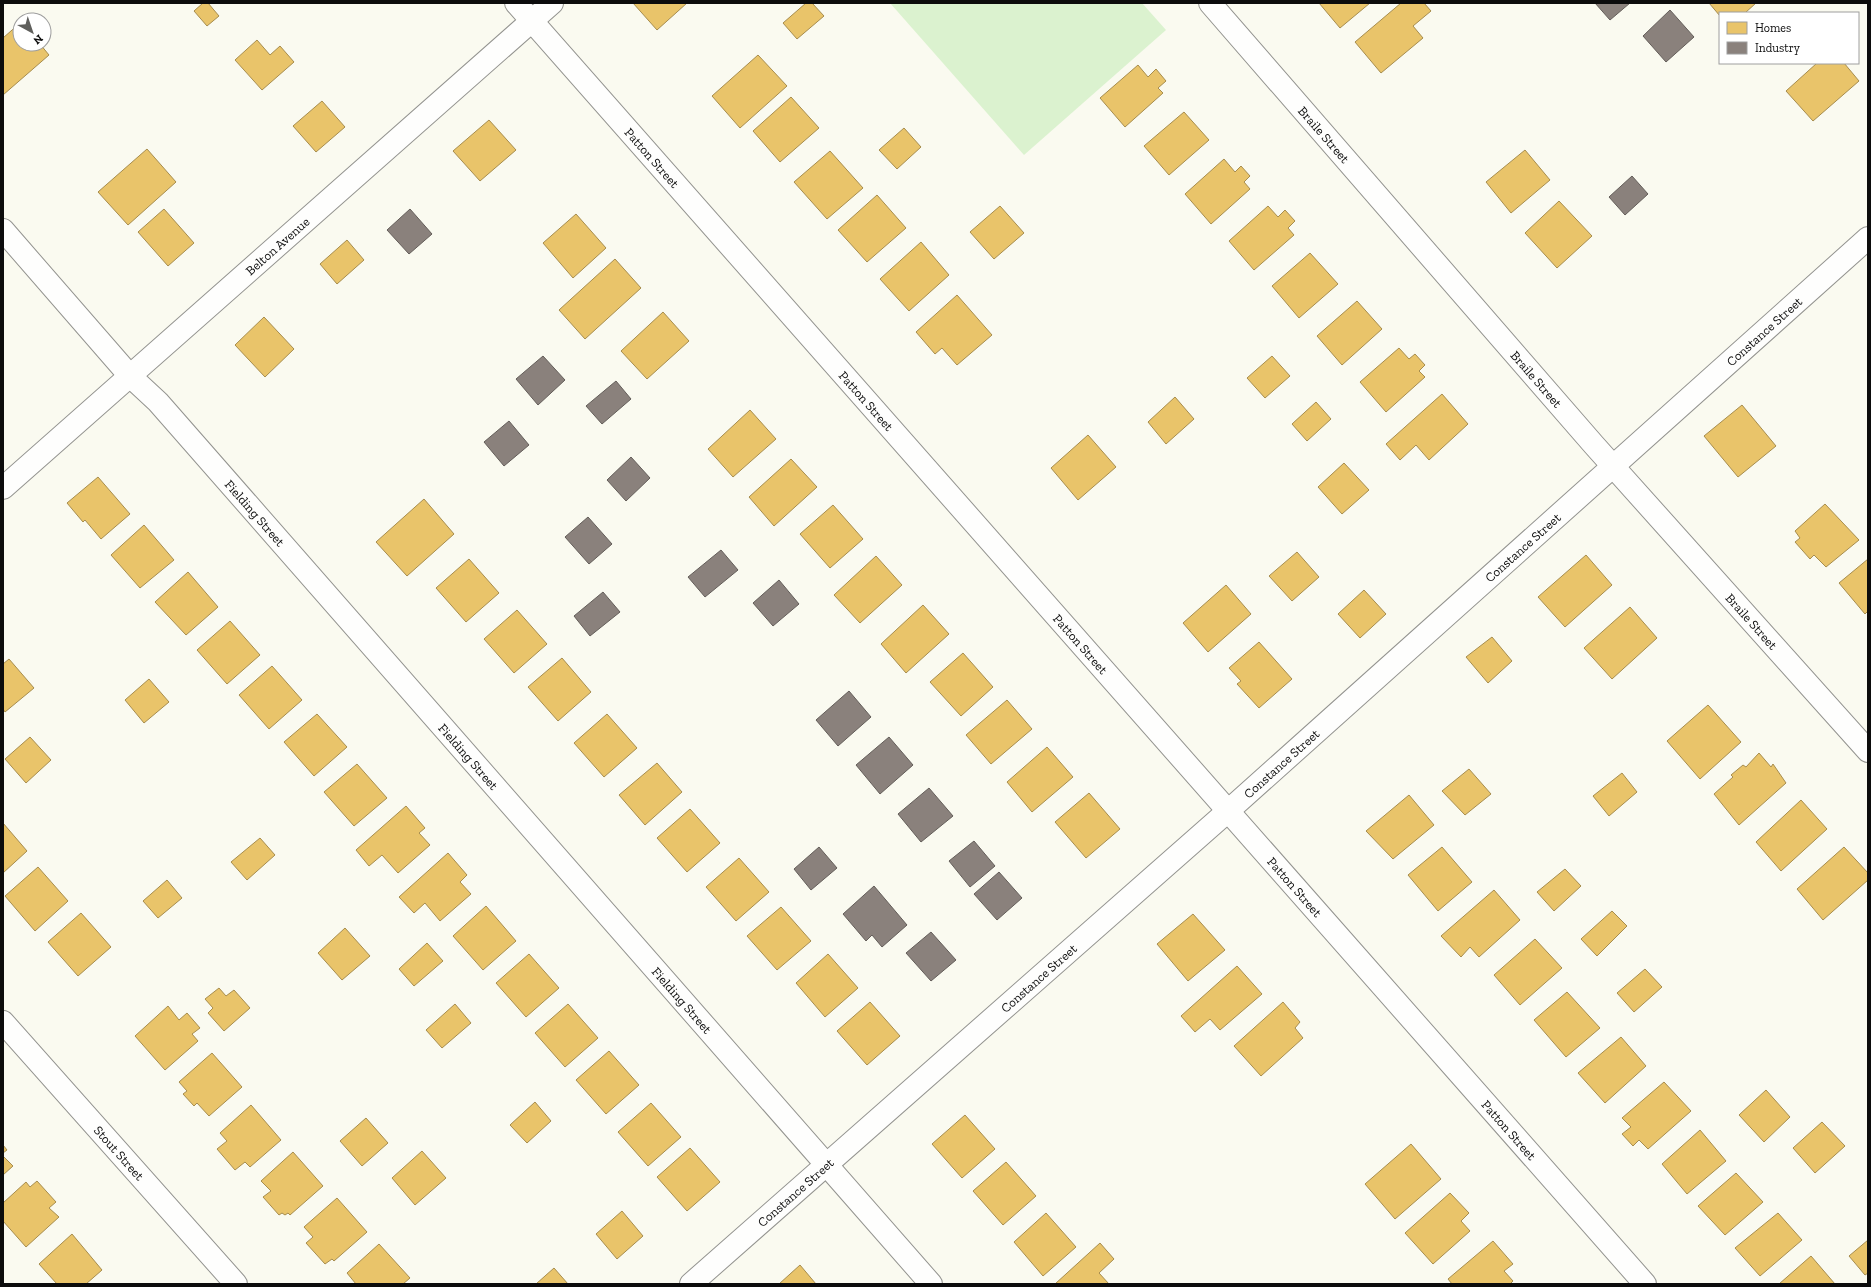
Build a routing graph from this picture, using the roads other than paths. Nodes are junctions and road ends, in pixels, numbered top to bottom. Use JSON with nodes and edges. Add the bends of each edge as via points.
{"nodes":[{"id":1,"x":516,"y":3,"type":"edge"},
{"id":2,"x":552,"y":3,"type":"edge"},
{"id":3,"x":1210,"y":3,"type":"edge"},
{"id":4,"x":531,"y":21,"type":"junction"},
{"id":5,"x":3,"y":230,"type":"edge"},
{"id":6,"x":1868,"y":238,"type":"edge"},
{"id":7,"x":130,"y":376,"type":"junction"},
{"id":8,"x":1613,"y":467,"type":"junction"},
{"id":9,"x":3,"y":488,"type":"edge"},
{"id":10,"x":1868,"y":751,"type":"edge"},
{"id":11,"x":1228,"y":811,"type":"junction"},
{"id":12,"x":3,"y":1022,"type":"edge"},
{"id":13,"x":826,"y":1165,"type":"junction"},
{"id":14,"x":236,"y":1284,"type":"edge"},
{"id":15,"x":691,"y":1284,"type":"edge"},
{"id":16,"x":931,"y":1284,"type":"edge"},
{"id":17,"x":1645,"y":1284,"type":"edge"}],
"edges":[{"from":1,"to":4,"type":"street","name":"Patton Street"},
{"from":2,"to":4,"type":"street","name":"Belton Avenue"},
{"from":3,"to":8,"type":"street","name":"Braile Street"},
{"from":4,"to":7,"type":"street","name":"Belton Avenue"},
{"from":4,"to":11,"type":"street","name":"Patton Street"},
{"from":5,"to":7,"type":"street","name":"Fielding Street"},
{"from":6,"to":8,"type":"street","name":"Constance Street"},
{"from":7,"to":9,"type":"street","name":"Belton Avenue"},
{"from":7,"to":13,"type":"street","name":"Fielding Street","via":[[158,402]]},
{"from":8,"to":10,"type":"street","name":"Braile Street"},
{"from":8,"to":11,"type":"street","name":"Constance Street"},
{"from":11,"to":13,"type":"street","name":"Constance Street"},
{"from":11,"to":17,"type":"street","name":"Patton Street"},
{"from":12,"to":14,"type":"street","name":"Stout Street"},
{"from":13,"to":15,"type":"street","name":"Constance Street"},
{"from":13,"to":16,"type":"street","name":"Fielding Street"}]}
